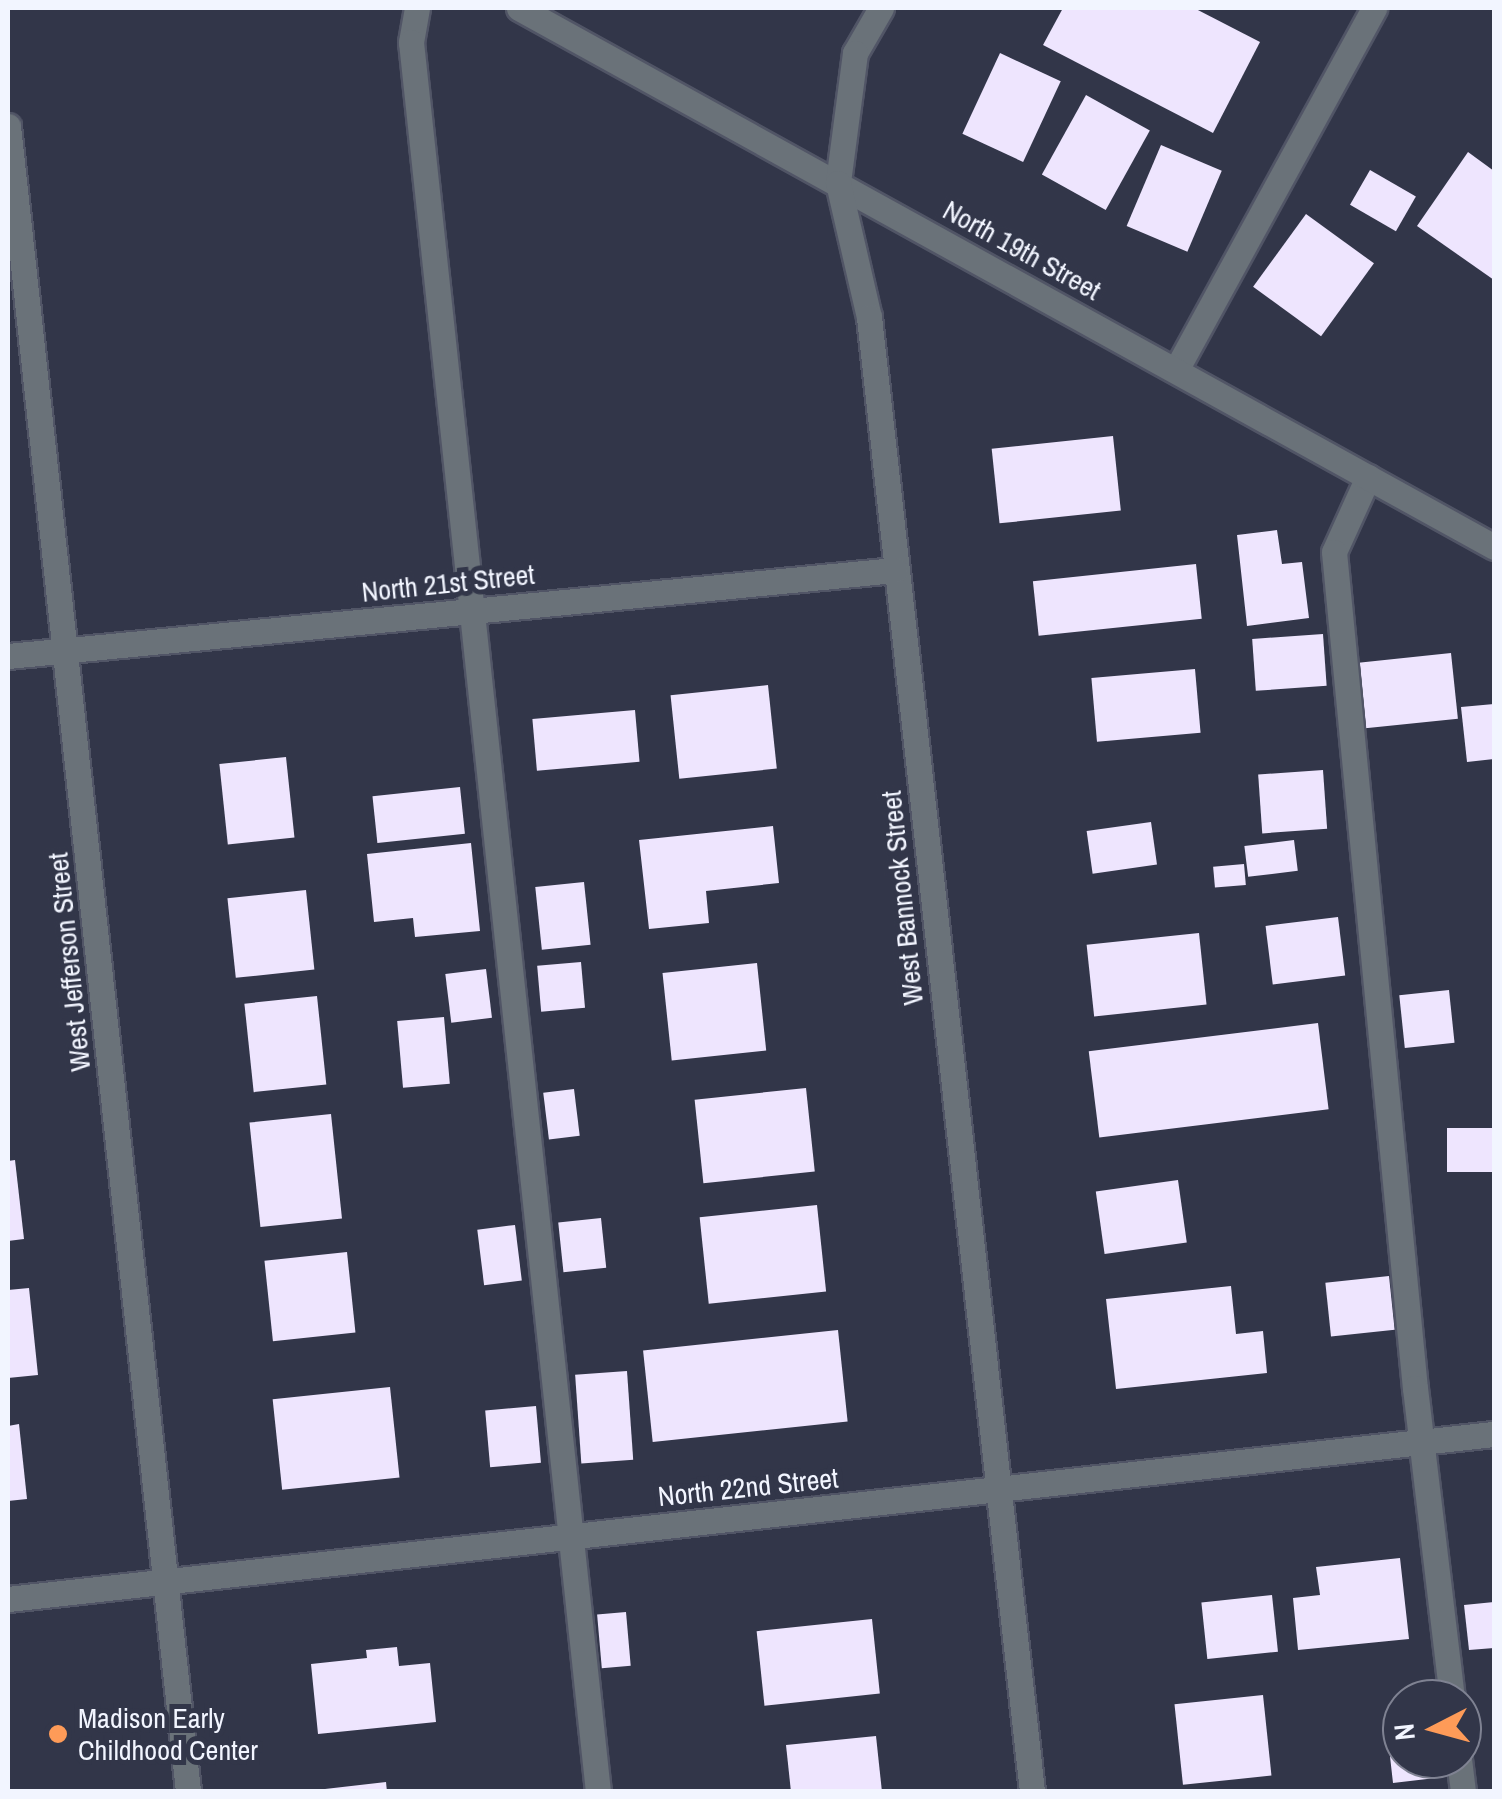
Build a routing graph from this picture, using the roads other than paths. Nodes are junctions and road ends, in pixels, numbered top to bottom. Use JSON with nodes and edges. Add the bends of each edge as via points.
{"nodes":[{"id":1,"x":417,"y":8,"type":"edge"},
{"id":2,"x":519,"y":8,"type":"edge"},
{"id":3,"x":880,"y":8,"type":"edge"},
{"id":4,"x":1374,"y":8,"type":"edge"},
{"id":5,"x":8,"y":126,"type":"edge"},
{"id":6,"x":838,"y":183,"type":"junction"},
{"id":7,"x":1176,"y":370,"type":"junction"},
{"id":8,"x":1368,"y":477,"type":"junction"},
{"id":9,"x":1494,"y":547,"type":"edge"},
{"id":10,"x":895,"y":570,"type":"junction"},
{"id":11,"x":473,"y":610,"type":"junction"},
{"id":12,"x":66,"y":650,"type":"junction"},
{"id":13,"x":8,"y":656,"type":"edge"},
{"id":14,"x":1494,"y":1434,"type":"edge"},
{"id":15,"x":1420,"y":1442,"type":"junction"},
{"id":16,"x":999,"y":1490,"type":"junction"},
{"id":17,"x":570,"y":1536,"type":"junction"},
{"id":18,"x":166,"y":1582,"type":"junction"},
{"id":19,"x":8,"y":1599,"type":"edge"},
{"id":20,"x":1450,"y":1679,"type":"edge"},
{"id":21,"x":188,"y":1792,"type":"edge"},
{"id":22,"x":598,"y":1792,"type":"edge"},
{"id":23,"x":1032,"y":1792,"type":"edge"}],
"edges":[{"from":1,"to":11,"type":"street","via":[[412,42]]},
{"from":2,"to":6,"type":"street","name":"North 19th Street"},
{"from":3,"to":6,"type":"street","name":"West Bannock Street","via":[[855,54]]},
{"from":4,"to":7,"type":"street"},
{"from":5,"to":12,"type":"street","name":"West Jefferson Street"},
{"from":6,"to":7,"type":"street","name":"North 19th Street"},
{"from":6,"to":10,"type":"street","name":"West Bannock Street","via":[[870,317]]},
{"from":7,"to":8,"type":"street","name":"North 19th Street"},
{"from":8,"to":9,"type":"street","name":"North 19th Street"},
{"from":8,"to":15,"type":"street","via":[[1334,552]]},
{"from":10,"to":11,"type":"street","name":"North 21st Street"},
{"from":10,"to":16,"type":"street","name":"West Bannock Street"},
{"from":11,"to":12,"type":"street","name":"North 21st Street"},
{"from":11,"to":17,"type":"street"},
{"from":12,"to":13,"type":"street","name":"North 21st Street"},
{"from":12,"to":18,"type":"street","name":"West Jefferson Street"},
{"from":14,"to":15,"type":"street","name":"North 22nd Street"},
{"from":15,"to":16,"type":"street","name":"North 22nd Street"},
{"from":15,"to":20,"type":"street"},
{"from":16,"to":17,"type":"street","name":"North 22nd Street"},
{"from":16,"to":23,"type":"street","name":"West Bannock Street"},
{"from":17,"to":18,"type":"street","name":"North 22nd Street"},
{"from":17,"to":22,"type":"street"},
{"from":18,"to":19,"type":"street","name":"North 22nd Street"},
{"from":18,"to":21,"type":"street","name":"West Jefferson Street"}]}
